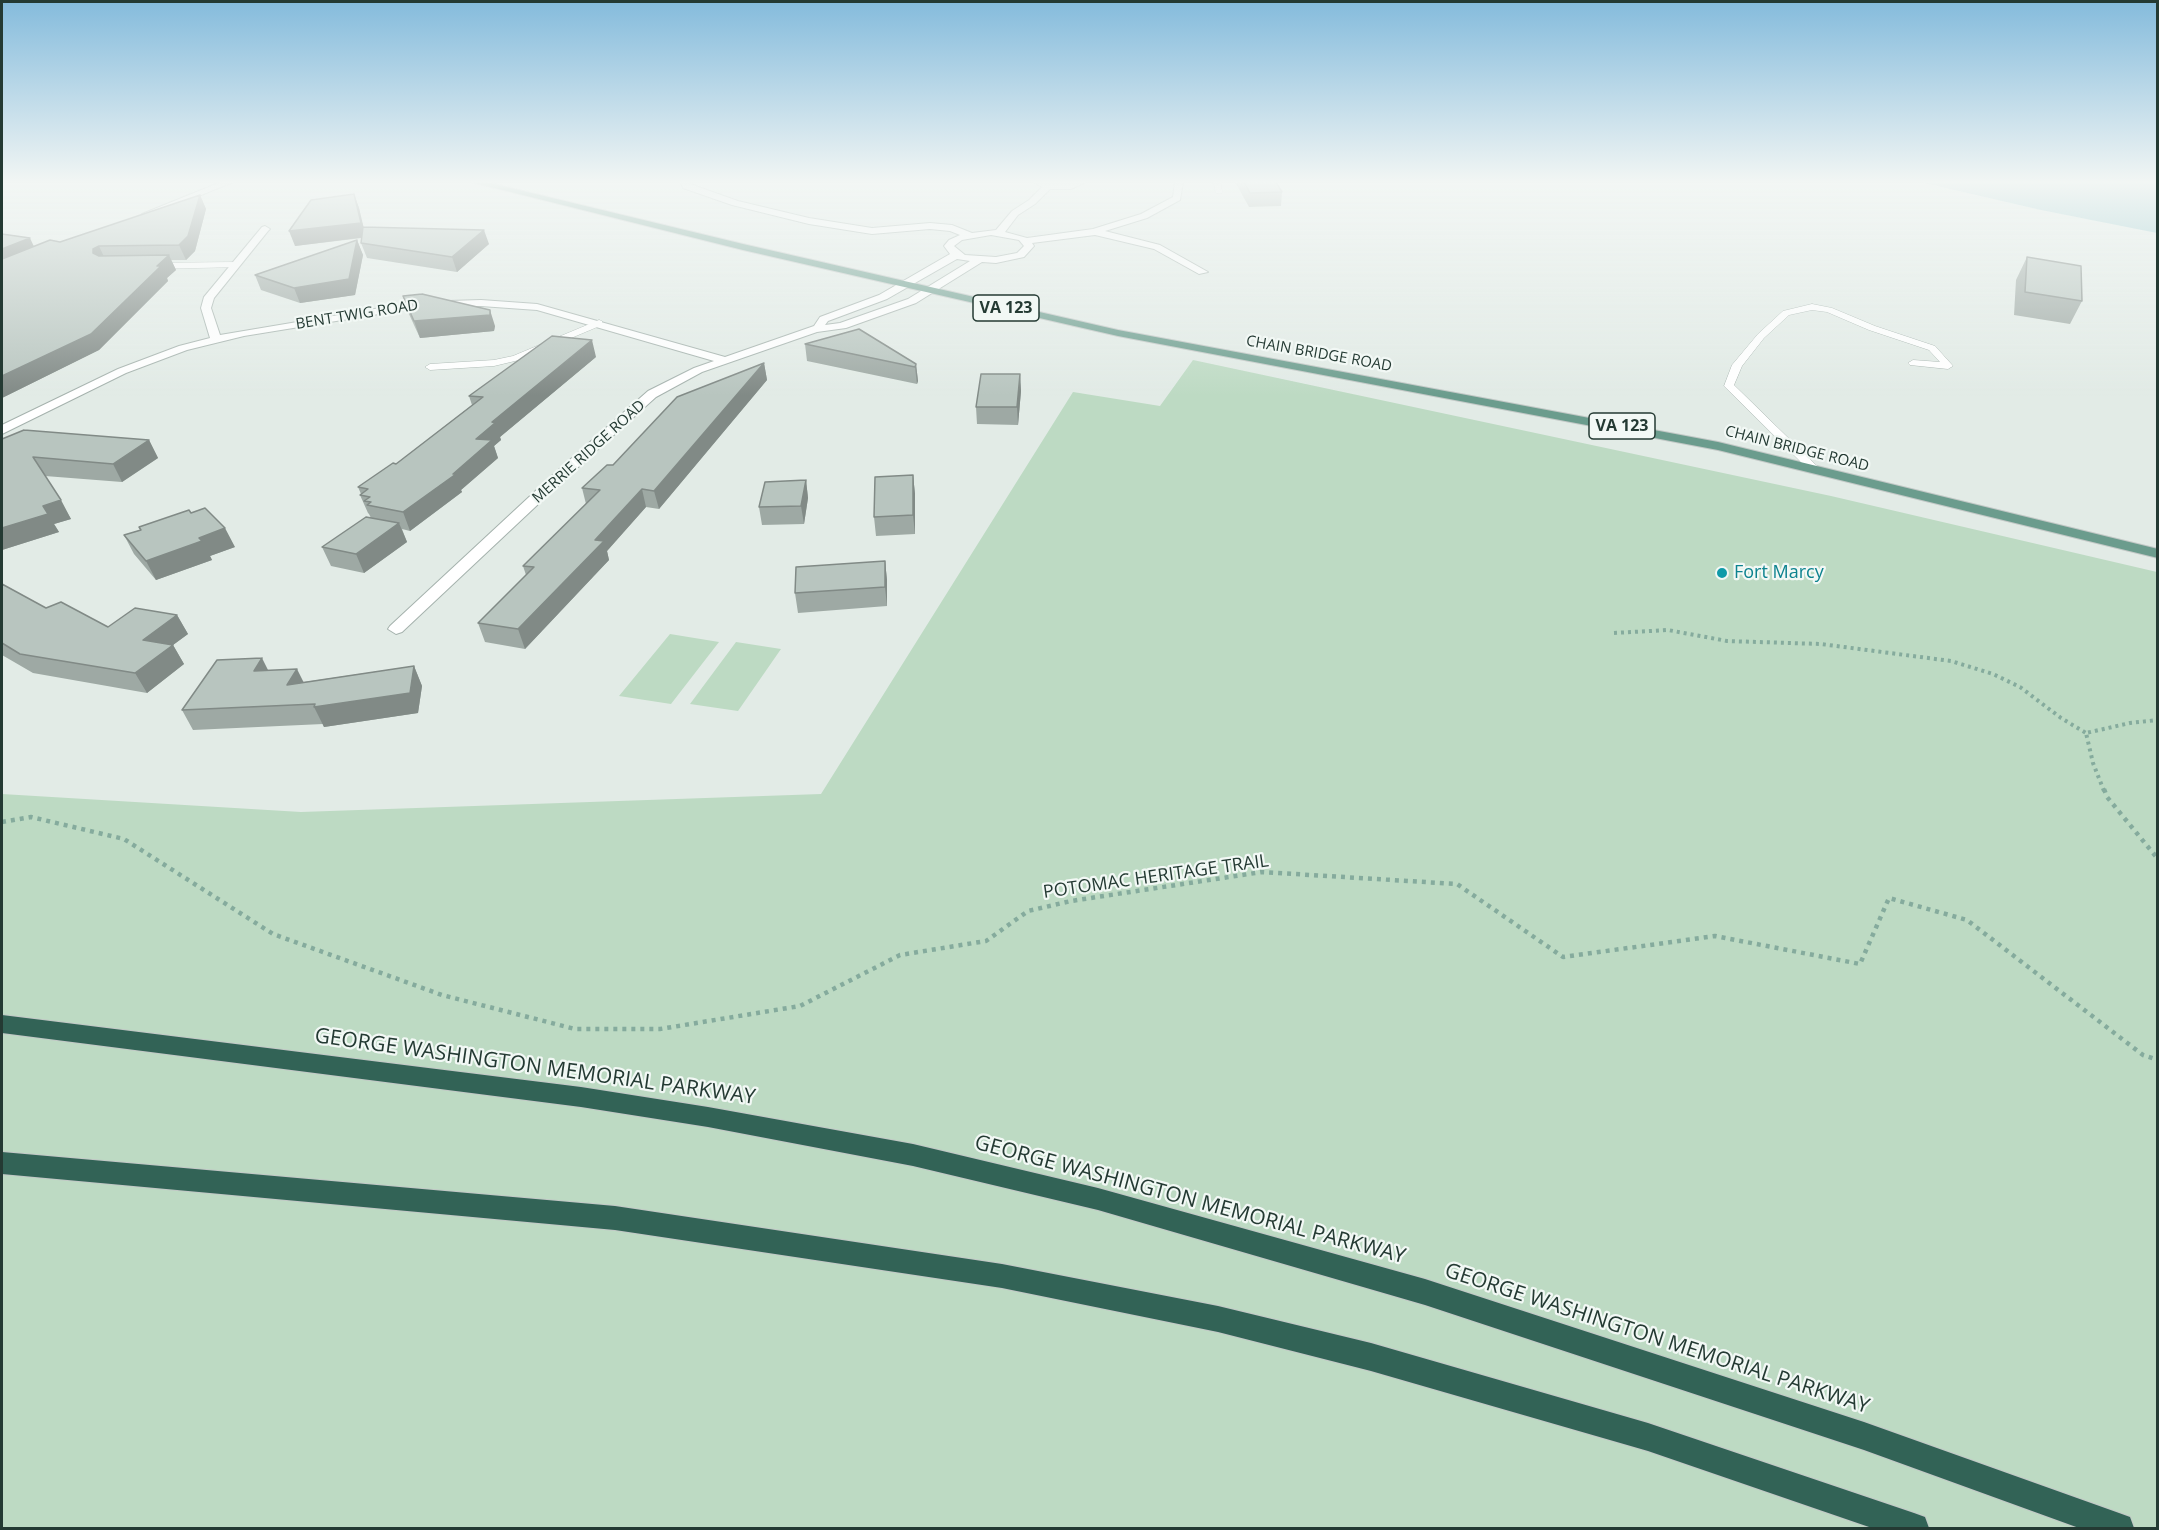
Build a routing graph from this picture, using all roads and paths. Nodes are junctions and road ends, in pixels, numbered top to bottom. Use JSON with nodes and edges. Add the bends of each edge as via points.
{"nodes":[{"id":1,"x":245,"y":253,"type":"edge"},
{"id":2,"x":774,"y":253,"type":"edge"},
{"id":3,"x":1023,"y":253,"type":"edge"},
{"id":4,"x":1169,"y":253,"type":"edge"},
{"id":5,"x":956,"y":255,"type":"joint"},
{"id":6,"x":979,"y":260,"type":"junction"},
{"id":7,"x":235,"y":265,"type":"junction"},
{"id":8,"x":140,"y":266,"type":"edge"},
{"id":9,"x":1203,"y":272,"type":"dead end"},
{"id":10,"x":906,"y":285,"type":"junction"},
{"id":11,"x":931,"y":291,"type":"junction"},
{"id":12,"x":599,"y":323,"type":"junction"},
{"id":13,"x":815,"y":329,"type":"junction"},
{"id":14,"x":216,"y":339,"type":"junction"},
{"id":15,"x":724,"y":360,"type":"junction"},
{"id":16,"x":1913,"y":363,"type":"dead end"},
{"id":17,"x":430,"y":368,"type":"dead end"},
{"id":18,"x":2,"y":430,"type":"edge"},
{"id":19,"x":1814,"y":469,"type":"junction"},
{"id":20,"x":2157,"y":554,"type":"edge"},
{"id":21,"x":396,"y":629,"type":"dead end"},
{"id":22,"x":1614,"y":633,"type":"dead end"},
{"id":23,"x":2157,"y":720,"type":"edge"},
{"id":24,"x":2086,"y":733,"type":"junction"},
{"id":25,"x":2,"y":822,"type":"edge"},
{"id":26,"x":2157,"y":859,"type":"edge"},
{"id":27,"x":2,"y":1024,"type":"edge"},
{"id":28,"x":2157,"y":1060,"type":"edge"},
{"id":29,"x":2,"y":1163,"type":"edge"},
{"id":30,"x":1914,"y":1528,"type":"edge"},
{"id":31,"x":2119,"y":1528,"type":"edge"}],
"edges":[{"from":1,"to":7,"type":"street"},
{"from":2,"to":10,"type":"main road","name":"CHAIN BRIDGE ROAD","number":"VA 123"},
{"from":3,"to":6,"type":"street"},
{"from":4,"to":9,"type":"street"},
{"from":5,"to":6,"type":"street"},
{"from":5,"to":10,"type":"street","name":"MERRIE RIDGE ROAD"},
{"from":6,"to":11,"type":"street","name":"MERRIE RIDGE ROAD"},
{"from":7,"to":8,"type":"lane"},
{"from":7,"to":14,"type":"street","via":[[215,287],[206,308]]},
{"from":10,"to":11,"type":"main road","name":"CHAIN BRIDGE ROAD","number":"VA 123"},
{"from":10,"to":13,"type":"street","name":"MERRIE RIDGE ROAD","via":[[824,319]]},
{"from":11,"to":13,"type":"street","name":"MERRIE RIDGE ROAD","via":[[842,326]]},
{"from":11,"to":19,"type":"main road","name":"CHAIN BRIDGE ROAD","number":"VA 123","via":[[1118,333],[1614,424]]},
{"from":12,"to":14,"type":"street","name":"BENT TWIG ROAD","via":[[537,307],[451,303],[382,309]]},
{"from":12,"to":15,"type":"street","name":"BENT TWIG ROAD"},
{"from":12,"to":17,"type":"lane","via":[[516,358]]},
{"from":13,"to":15,"type":"street","name":"MERRIE RIDGE ROAD"},
{"from":14,"to":18,"type":"street","name":"BENT TWIG ROAD","via":[[152,358]]},
{"from":15,"to":21,"type":"street","name":"MERRIE RIDGE ROAD","via":[[672,382],[639,405]]},
{"from":16,"to":19,"type":"lane","via":[[1948,366],[1932,348],[1829,310],[1812,307],[1786,313],[1761,336],[1737,365],[1729,386]]},
{"from":19,"to":20,"type":"main road","name":"CHAIN BRIDGE ROAD","number":"VA 123"},
{"from":22,"to":24,"type":"path","via":[[1668,630],[1727,641],[1833,645],[1951,661],[2020,687]]},
{"from":23,"to":24,"type":"path"},
{"from":24,"to":26,"type":"path","via":[[2107,797]]},
{"from":25,"to":28,"type":"path","name":"POTOMAC HERITAGE TRAIL","via":[[31,817],[124,839],[273,934],[442,995],[575,1029],[660,1029],[800,1006],[900,955],[986,941],[1028,911],[1262,872],[1457,884],[1563,957],[1715,936],[1860,964],[1889,897],[1967,920],[2143,1055]]},
{"from":27,"to":31,"type":"highway","name":"GEORGE WASHINGTON MEMORIAL PARKWAY","via":[[685,1113],[913,1155],[1098,1199],[1436,1296],[1864,1436]]},
{"from":29,"to":30,"type":"highway","via":[[615,1218],[1002,1276],[1218,1319],[1371,1357],[1648,1437]]}]}
